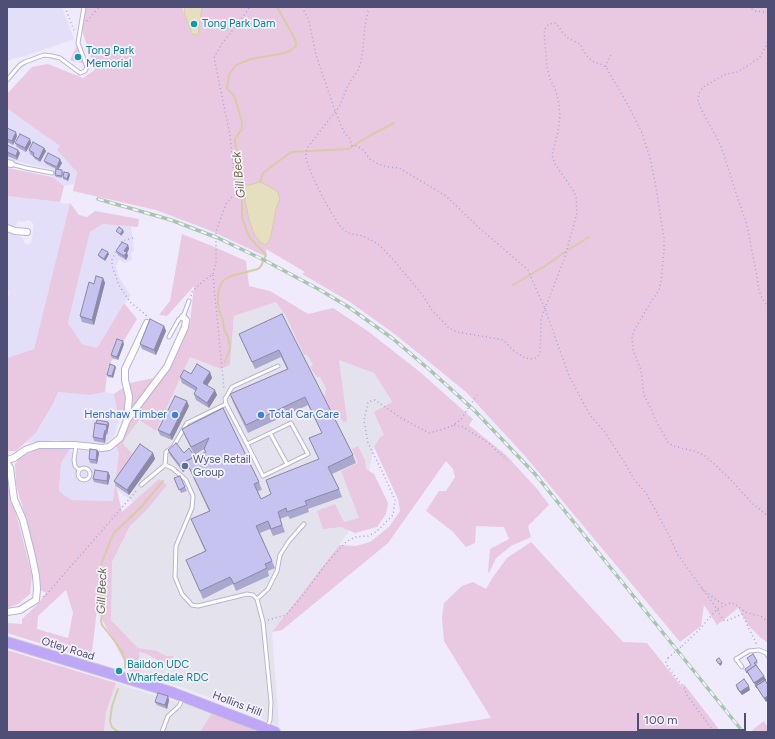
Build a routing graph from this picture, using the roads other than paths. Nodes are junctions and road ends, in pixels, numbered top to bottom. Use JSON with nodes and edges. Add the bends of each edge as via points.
{"nodes":[{"id":1,"x":84,"y":7,"type":"edge"},
{"id":2,"x":7,"y":80,"type":"edge"},
{"id":3,"x":9,"y":163,"type":"edge"},
{"id":4,"x":52,"y":174,"type":"dead end"},
{"id":5,"x":7,"y":228,"type":"edge"},
{"id":6,"x":27,"y":232,"type":"dead end"},
{"id":7,"x":189,"y":301,"type":"road end"},
{"id":8,"x":183,"y":316,"type":"junction"},
{"id":9,"x":147,"y":322,"type":"edge"},
{"id":10,"x":170,"y":336,"type":"dead end"},
{"id":11,"x":278,"y":366,"type":"dead end"},
{"id":12,"x":226,"y":404,"type":"junction"},
{"id":13,"x":128,"y":420,"type":"junction"},
{"id":14,"x":270,"y":433,"type":"junction"},
{"id":15,"x":248,"y":444,"type":"junction"},
{"id":16,"x":76,"y":445,"type":"junction"},
{"id":17,"x":8,"y":464,"type":"edge"},
{"id":18,"x":287,"y":464,"type":"junction"},
{"id":19,"x":165,"y":465,"type":"junction"},
{"id":20,"x":79,"y":470,"type":"junction"},
{"id":21,"x":141,"y":485,"type":"road end"},
{"id":22,"x":304,"y":524,"type":"dead end"},
{"id":23,"x":256,"y":599,"type":"junction"},
{"id":24,"x":7,"y":612,"type":"edge"},
{"id":25,"x":7,"y":642,"type":"edge"},
{"id":26,"x":768,"y":656,"type":"edge"},
{"id":27,"x":742,"y":666,"type":"dead end"},
{"id":28,"x":122,"y":678,"type":"joint"},
{"id":29,"x":184,"y":696,"type":"junction"},
{"id":30,"x":270,"y":730,"type":"edge"},
{"id":31,"x":162,"y":732,"type":"edge"}],
"edges":[{"from":1,"to":2,"type":"lane","via":[[78,43],[87,67],[85,71],[80,73],[60,58],[44,55],[20,65]]},
{"from":3,"to":4,"type":"lane"},
{"from":5,"to":6,"type":"street"},
{"from":7,"to":8,"type":"lane"},
{"from":8,"to":10,"type":"lane"},
{"from":8,"to":13,"type":"street","via":[[186,320],[185,327],[167,367]]},
{"from":9,"to":13,"type":"street","via":[[125,369],[129,397]]},
{"from":11,"to":12,"type":"lane","via":[[232,387],[225,399]]},
{"from":12,"to":15,"type":"lane"},
{"from":12,"to":19,"type":"lane","via":[[187,423],[173,447],[166,452]]},
{"from":13,"to":16,"type":"street","via":[[120,438],[108,447]]},
{"from":14,"to":15,"type":"lane"},
{"from":14,"to":18,"type":"lane"},
{"from":14,"to":18,"type":"lane","via":[[291,423],[308,454]]},
{"from":15,"to":18,"type":"lane","via":[[263,476]]},
{"from":16,"to":17,"type":"street","via":[[39,445],[25,450]]},
{"from":16,"to":20,"type":"lane","via":[[74,460]]},
{"from":17,"to":24,"type":"street","via":[[14,498],[23,520],[35,569],[37,589],[36,600],[20,610]]},
{"from":19,"to":21,"type":"lane"},
{"from":19,"to":23,"type":"lane","via":[[186,480],[193,496],[192,508],[176,546],[175,577],[182,594],[192,605],[198,606],[247,594]]},
{"from":20,"to":20,"type":"lane","via":[[88,469],[89,478],[81,480],[77,473]]},
{"from":22,"to":23,"type":"lane","via":[[280,555],[277,571],[268,589]]},
{"from":23,"to":30,"type":"lane","via":[[263,622],[271,702]]},
{"from":25,"to":28,"type":"main road","name":"Otley Road"},
{"from":26,"to":27,"type":"lane","via":[[759,650],[749,651],[736,659]]},
{"from":28,"to":29,"type":"main road","name":"Hollins Hill"},
{"from":29,"to":30,"type":"main road","name":"Hollins Hill"},
{"from":29,"to":31,"type":"lane","via":[[179,706],[168,716]]}]}
